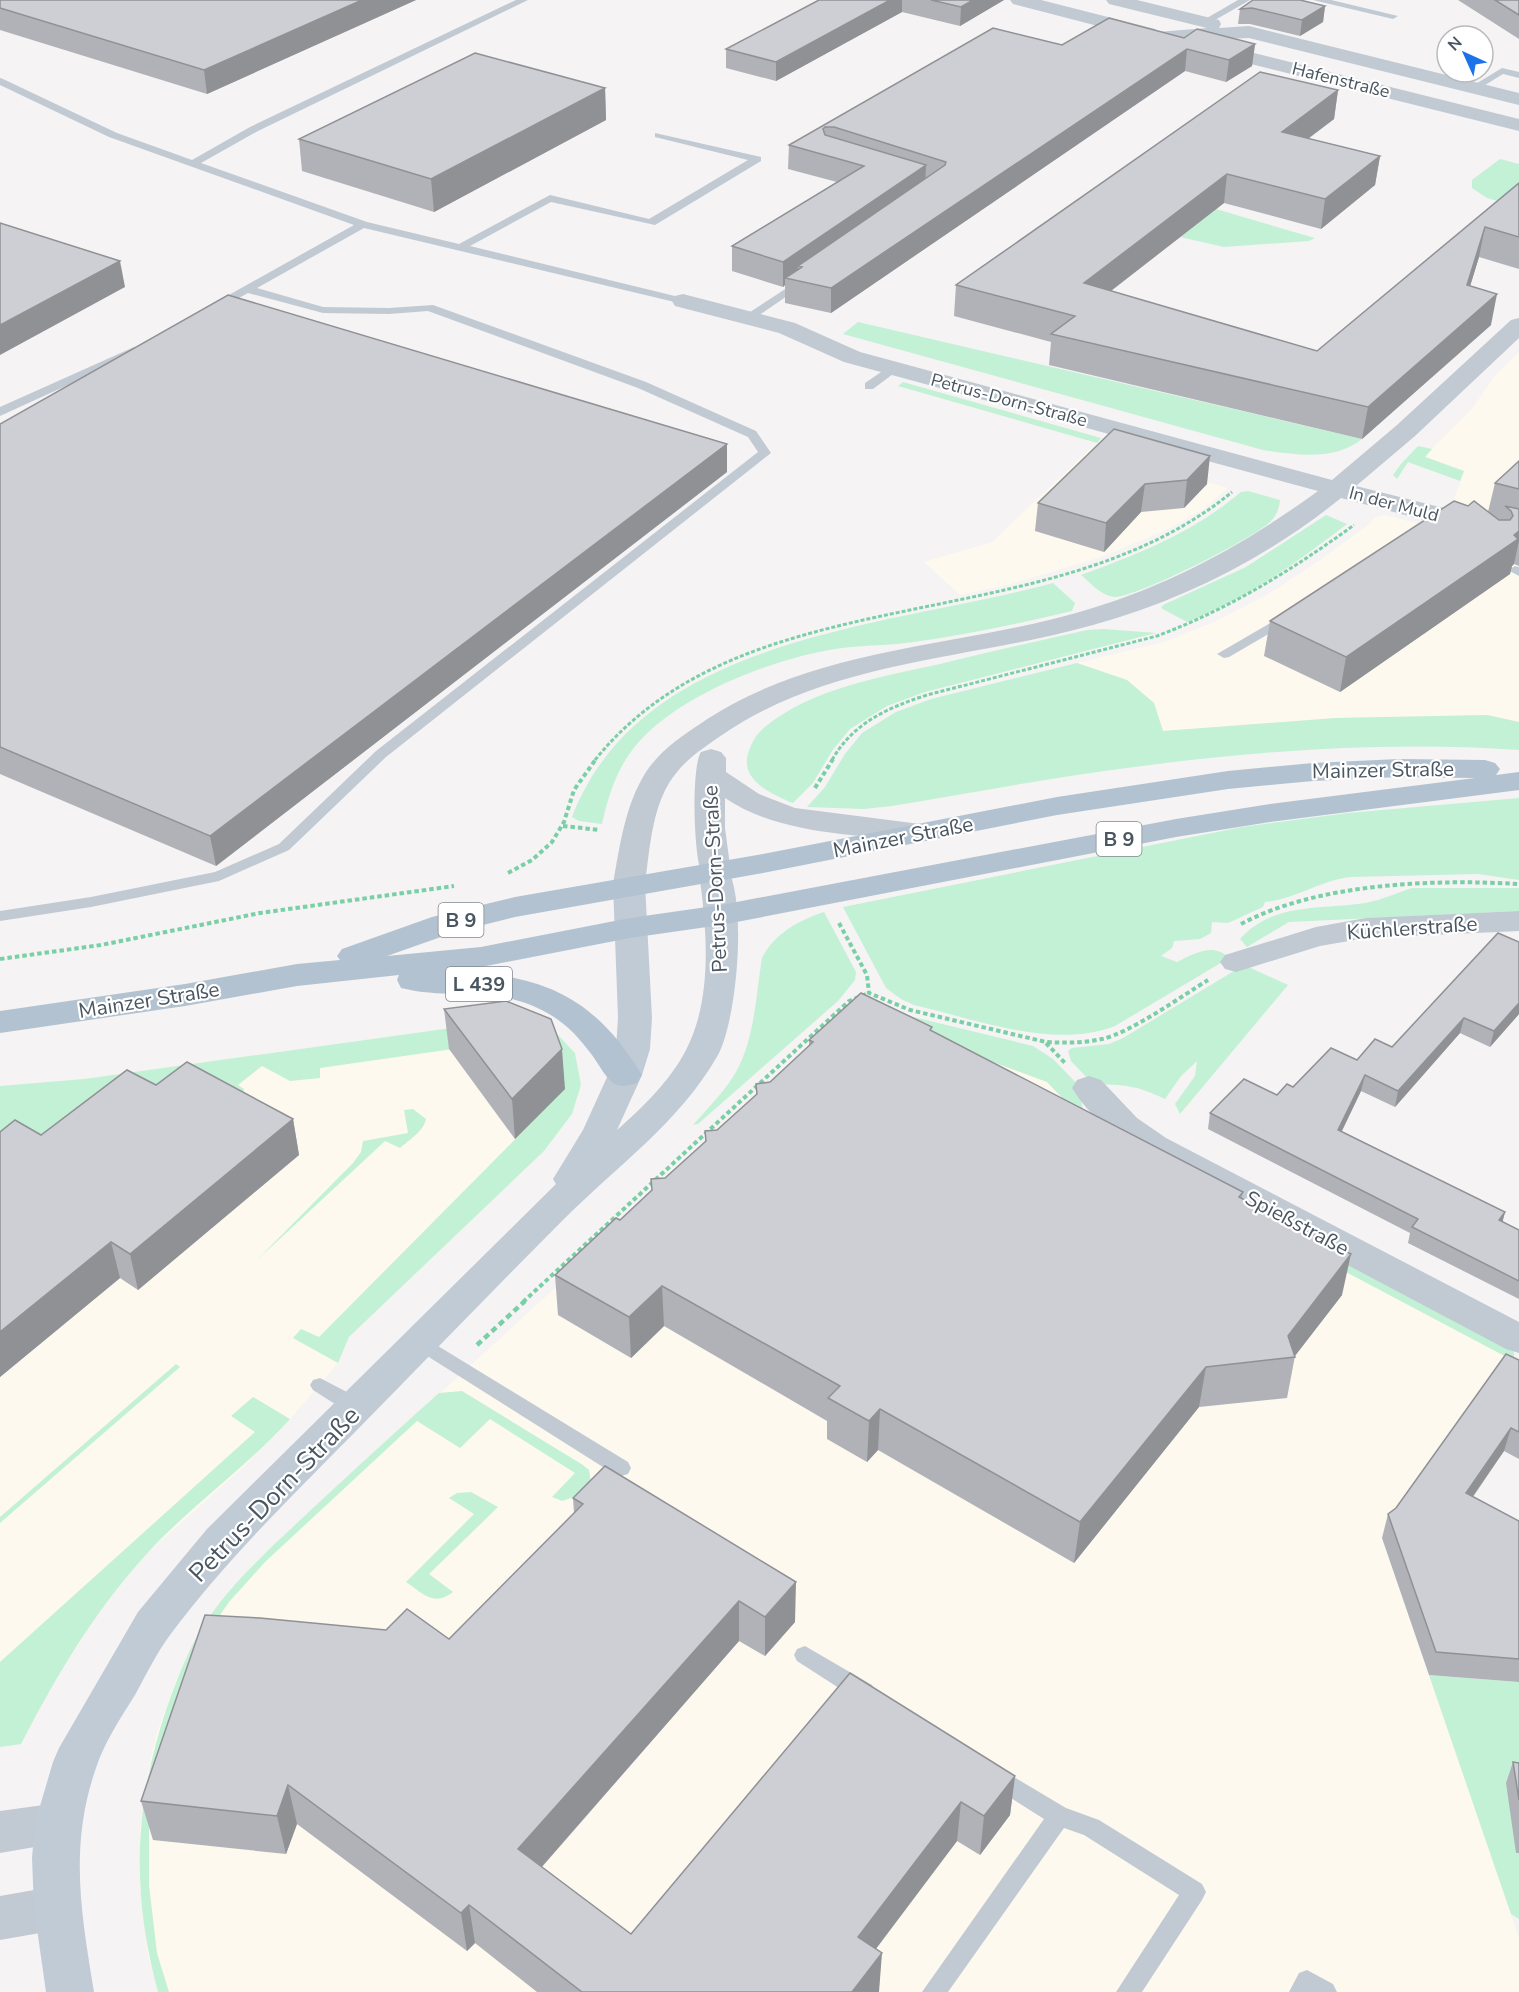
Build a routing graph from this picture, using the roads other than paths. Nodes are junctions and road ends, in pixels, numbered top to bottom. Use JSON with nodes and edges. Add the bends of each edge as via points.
{"nodes":[{"id":1,"x":523,"y":0,"type":"edge"},
{"id":2,"x":1019,"y":0,"type":"edge"},
{"id":3,"x":1115,"y":0,"type":"edge"},
{"id":4,"x":1245,"y":0,"type":"edge"},
{"id":5,"x":1318,"y":0,"type":"edge"},
{"id":6,"x":1393,"y":16,"type":"dead end"},
{"id":7,"x":1205,"y":22,"type":"junction"},
{"id":8,"x":1240,"y":31,"type":"junction"},
{"id":9,"x":1163,"y":36,"type":"junction"},
{"id":10,"x":1519,"y":75,"type":"edge"},
{"id":11,"x":0,"y":81,"type":"edge"},
{"id":12,"x":1474,"y":88,"type":"junction"},
{"id":13,"x":1519,"y":99,"type":"edge"},
{"id":14,"x":1519,"y":125,"type":"edge"},
{"id":15,"x":659,"y":135,"type":"dead end"},
{"id":16,"x":192,"y":164,"type":"junction"},
{"id":17,"x":363,"y":224,"type":"junction"},
{"id":18,"x":459,"y":248,"type":"junction"},
{"id":19,"x":815,"y":272,"type":"edge"},
{"id":20,"x":247,"y":289,"type":"junction"},
{"id":21,"x":683,"y":301,"type":"joint"},
{"id":22,"x":207,"y":312,"type":"edge"},
{"id":23,"x":748,"y":318,"type":"junction"},
{"id":24,"x":1519,"y":325,"type":"edge"},
{"id":25,"x":146,"y":345,"type":"edge"},
{"id":26,"x":892,"y":368,"type":"junction"},
{"id":27,"x":869,"y":386,"type":"dead end"},
{"id":28,"x":0,"y":412,"type":"edge"},
{"id":29,"x":1339,"y":489,"type":"junction"},
{"id":30,"x":1463,"y":522,"type":"junction"},
{"id":31,"x":1519,"y":535,"type":"edge"},
{"id":32,"x":1489,"y":544,"type":"edge"},
{"id":33,"x":1294,"y":614,"type":"edge"},
{"id":34,"x":1224,"y":654,"type":"dead end"},
{"id":35,"x":728,"y":718,"type":"junction"},
{"id":36,"x":1519,"y":772,"type":"edge"},
{"id":37,"x":710,"y":775,"type":"junction"},
{"id":38,"x":1519,"y":781,"type":"edge"},
{"id":39,"x":920,"y":833,"type":"junction"},
{"id":40,"x":715,"y":873,"type":"junction"},
{"id":41,"x":629,"y":884,"type":"junction"},
{"id":42,"x":0,"y":915,"type":"edge"},
{"id":43,"x":721,"y":915,"type":"junction"},
{"id":44,"x":1519,"y":921,"type":"edge"},
{"id":45,"x":630,"y":928,"type":"junction"},
{"id":46,"x":1236,"y":962,"type":"road end"},
{"id":47,"x":297,"y":975,"type":"junction"},
{"id":48,"x":0,"y":1022,"type":"edge"},
{"id":49,"x":625,"y":1075,"type":"junction"},
{"id":50,"x":1089,"y":1088,"type":"dead end"},
{"id":51,"x":553,"y":1208,"type":"junction"},
{"id":52,"x":1519,"y":1339,"type":"edge"},
{"id":53,"x":420,"y":1342,"type":"junction"},
{"id":54,"x":320,"y":1386,"type":"dead end"},
{"id":55,"x":357,"y":1406,"type":"junction"},
{"id":56,"x":621,"y":1468,"type":"dead end"},
{"id":57,"x":805,"y":1654,"type":"dead end"},
{"id":58,"x":883,"y":1704,"type":"edge"},
{"id":59,"x":971,"y":1760,"type":"edge"},
{"id":60,"x":1059,"y":1816,"type":"junction"},
{"id":61,"x":58,"y":1823,"type":"junction"},
{"id":62,"x":0,"y":1832,"type":"edge"},
{"id":63,"x":57,"y":1908,"type":"junction"},
{"id":64,"x":0,"y":1918,"type":"edge"},
{"id":65,"x":70,"y":1992,"type":"edge"},
{"id":66,"x":934,"y":1992,"type":"edge"},
{"id":67,"x":1128,"y":1992,"type":"edge"},
{"id":68,"x":1301,"y":1992,"type":"edge"},
{"id":69,"x":1325,"y":1992,"type":"edge"}],
"edges":[{"from":1,"to":16,"type":"lane","via":[[254,129]]},
{"from":2,"to":9,"type":"street","name":"Hafenstraße"},
{"from":3,"to":7,"type":"street","name":"Hafenstraße"},
{"from":4,"to":7,"type":"lane"},
{"from":5,"to":6,"type":"lane"},
{"from":7,"to":8,"type":"street","name":"Hafenstraße"},
{"from":8,"to":9,"type":"street","name":"Hafenstraße"},
{"from":8,"to":12,"type":"street","name":"Hafenstraße"},
{"from":9,"to":14,"type":"street","name":"Hafenstraße","via":[[1272,68]]},
{"from":10,"to":12,"type":"lane","via":[[1502,71]]},
{"from":11,"to":16,"type":"lane","via":[[113,135]]},
{"from":12,"to":13,"type":"street","name":"Hafenstraße"},
{"from":15,"to":18,"type":"lane","via":[[757,159],[651,223],[550,198]]},
{"from":16,"to":17,"type":"lane"},
{"from":17,"to":18,"type":"lane"},
{"from":17,"to":20,"type":"lane"},
{"from":18,"to":21,"type":"lane"},
{"from":19,"to":23,"type":"lane"},
{"from":20,"to":22,"type":"lane"},
{"from":20,"to":42,"type":"lane","via":[[323,310],[429,307],[642,385],[752,434],[765,453],[381,754],[284,847],[219,876],[91,902]]},
{"from":21,"to":23,"type":"street","name":"Petrus-Dorn-Straße"},
{"from":23,"to":26,"type":"street","name":"Petrus-Dorn-Straße","via":[[787,328],[852,357]]},
{"from":24,"to":29,"type":"street","name":"Petrus-Dorn-Straße"},
{"from":25,"to":28,"type":"lane"},
{"from":26,"to":27,"type":"lane"},
{"from":26,"to":29,"type":"street","name":"Petrus-Dorn-Straße"},
{"from":29,"to":30,"type":"street","name":"In der Muld","via":[[1428,521]]},
{"from":29,"to":35,"type":"street","name":"Petrus-Dorn-Straße","via":[[1242,555],[1144,599],[1066,624],[826,674],[777,692]]},
{"from":30,"to":31,"type":"street","name":"In der Muld"},
{"from":30,"to":32,"type":"lane"},
{"from":33,"to":34,"type":"lane"},
{"from":35,"to":37,"type":"street","name":"Petrus-Dorn-Straße","via":[[717,737]]},
{"from":35,"to":41,"type":"street","name":"Petrus-Dorn-Straße","via":[[687,746],[662,771],[641,816]]},
{"from":36,"to":39,"type":"main road","name":"Mainzer Straße","number":"B 9","via":[[1428,766],[1275,774],[1156,790]]},
{"from":37,"to":39,"type":"street","name":"Petrus-Dorn-Straße","via":[[771,811]]},
{"from":37,"to":40,"type":"street","name":"Petrus-Dorn-Straße"},
{"from":38,"to":43,"type":"main road","name":"Mainzer Straße","number":"B 9","via":[[1270,813]]},
{"from":39,"to":40,"type":"main road","name":"Mainzer Straße","number":"B 9"},
{"from":40,"to":41,"type":"main road","name":"Mainzer Straße","number":"B 9"},
{"from":40,"to":43,"type":"main road","name":"Petrus-Dorn-Straße"},
{"from":41,"to":45,"type":"main road","name":"Petrus-Dorn-Straße"},
{"from":41,"to":47,"type":"main road","name":"Mainzer Straße","number":"B 9","via":[[472,916]]},
{"from":43,"to":45,"type":"main road","name":"Mainzer Straße","number":"B 9"},
{"from":43,"to":51,"type":"main road","name":"Petrus-Dorn-Straße","via":[[716,1017],[703,1051],[674,1095]]},
{"from":44,"to":46,"type":"street","name":"Küchlerstraße","via":[[1366,928],[1316,937]]},
{"from":45,"to":47,"type":"main road","name":"Mainzer Straße","number":"B 9","via":[[481,957]]},
{"from":45,"to":49,"type":"main road","name":"Petrus-Dorn-Straße","via":[[635,1018],[633,1049]]},
{"from":47,"to":48,"type":"main road","name":"Mainzer Straße","number":"B 9"},
{"from":47,"to":49,"type":"main road","number":"L 439","via":[[503,985],[529,991],[562,1006],[581,1021]]},
{"from":49,"to":51,"type":"main road","name":"Petrus-Dorn-Straße","via":[[600,1130]]},
{"from":50,"to":52,"type":"street","name":"Spießstraße","via":[[1125,1127],[1154,1147]]},
{"from":51,"to":53,"type":"main road","name":"Petrus-Dorn-Straße"},
{"from":53,"to":55,"type":"main road","name":"Petrus-Dorn-Straße"},
{"from":53,"to":56,"type":"lane"},
{"from":54,"to":55,"type":"lane"},
{"from":55,"to":61,"type":"main road","name":"Petrus-Dorn-Straße","via":[[222,1541],[153,1624],[75,1762]]},
{"from":57,"to":58,"type":"lane"},
{"from":59,"to":60,"type":"lane"},
{"from":60,"to":66,"type":"lane"},
{"from":60,"to":67,"type":"lane","via":[[1091,1827],[1194,1892]]},
{"from":61,"to":62,"type":"street"},
{"from":61,"to":63,"type":"main road"},
{"from":63,"to":64,"type":"street"},
{"from":63,"to":65,"type":"main road"},
{"from":68,"to":69,"type":"lane","via":[[1308,1982]]}]}
